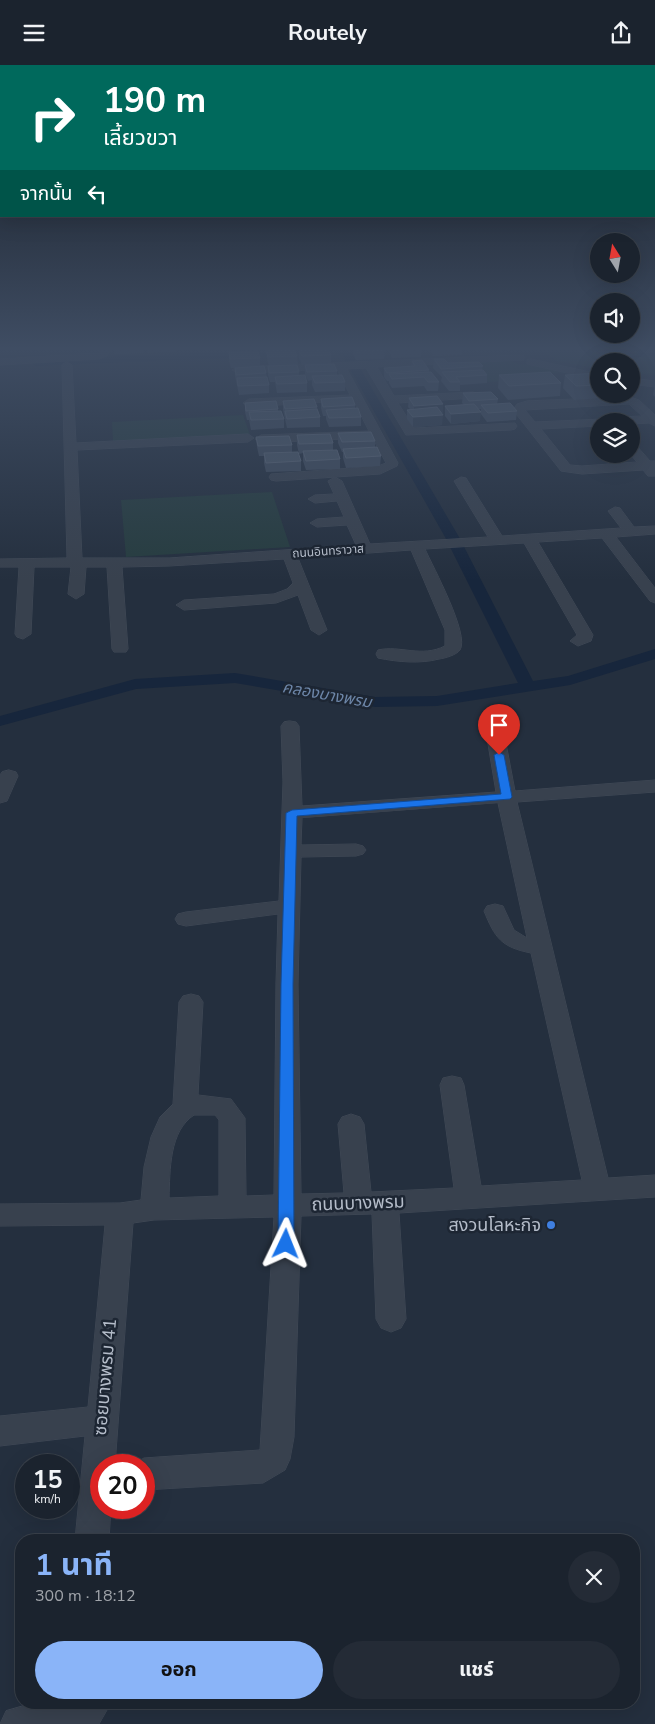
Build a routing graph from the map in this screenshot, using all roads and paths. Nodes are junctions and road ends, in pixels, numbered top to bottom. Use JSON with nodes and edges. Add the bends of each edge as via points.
{"nodes":[{"id":1,"x":69,"y":426,"type":"edge"},
{"id":2,"x":373,"y":426,"type":"edge"},
{"id":3,"x":407,"y":426,"type":"edge"},
{"id":4,"x":504,"y":426,"type":"edge"},
{"id":5,"x":533,"y":426,"type":"edge"},
{"id":6,"x":377,"y":434,"type":"junction"},
{"id":7,"x":248,"y":438,"type":"dead end"},
{"id":8,"x":261,"y":439,"type":"edge"},
{"id":9,"x":70,"y":447,"type":"junction"},
{"id":10,"x":640,"y":456,"type":"edge"},
{"id":11,"x":652,"y":469,"type":"edge"},
{"id":12,"x":276,"y":477,"type":"dead end"},
{"id":13,"x":336,"y":481,"type":"dead end"},
{"id":14,"x":460,"y":481,"type":"dead end"},
{"id":15,"x":342,"y":497,"type":"junction"},
{"id":16,"x":315,"y":499,"type":"dead end"},
{"id":17,"x":615,"y":511,"type":"dead end"},
{"id":18,"x":352,"y":520,"type":"junction"},
{"id":19,"x":317,"y":523,"type":"dead end"},
{"id":20,"x":655,"y":530,"type":"edge"},
{"id":21,"x":630,"y":531,"type":"junction"},
{"id":22,"x":610,"y":533,"type":"junction"},
{"id":23,"x":533,"y":537,"type":"junction"},
{"id":24,"x":497,"y":540,"type":"junction"},
{"id":25,"x":416,"y":545,"type":"junction"},
{"id":26,"x":364,"y":549,"type":"junction"},
{"id":27,"x":289,"y":554,"type":"junction"},
{"id":28,"x":0,"y":563,"type":"edge"},
{"id":29,"x":27,"y":563,"type":"junction"},
{"id":30,"x":77,"y":563,"type":"junction"},
{"id":31,"x":114,"y":563,"type":"junction"},
{"id":32,"x":300,"y":585,"type":"junction"},
{"id":33,"x":655,"y":585,"type":"edge"},
{"id":34,"x":76,"y":594,"type":"dead end"},
{"id":35,"x":655,"y":598,"type":"edge"},
{"id":36,"x":184,"y":605,"type":"dead end"},
{"id":37,"x":592,"y":625,"type":"dead end"},
{"id":38,"x":318,"y":630,"type":"dead end"},
{"id":39,"x":23,"y":634,"type":"dead end"},
{"id":40,"x":578,"y":641,"type":"dead end"},
{"id":41,"x":120,"y":649,"type":"dead end"},
{"id":42,"x":384,"y":654,"type":"dead end"},
{"id":43,"x":290,"y":725,"type":"dead end"},
{"id":44,"x":496,"y":738,"type":"dead end"},
{"id":45,"x":9,"y":776,"type":"dead end"},
{"id":46,"x":655,"y":786,"type":"edge"},
{"id":47,"x":0,"y":797,"type":"edge"},
{"id":48,"x":506,"y":797,"type":"junction"},
{"id":49,"x":292,"y":813,"type":"junction"},
{"id":50,"x":356,"y":850,"type":"dead end"},
{"id":51,"x":290,"y":851,"type":"junction"},
{"id":52,"x":290,"y":906,"type":"junction"},
{"id":53,"x":495,"y":911,"type":"dead end"},
{"id":54,"x":186,"y":919,"type":"dead end"},
{"id":55,"x":542,"y":947,"type":"junction"},
{"id":56,"x":191,"y":1002,"type":"dead end"},
{"id":57,"x":452,"y":1085,"type":"dead end"},
{"id":58,"x":185,"y":1107,"type":"junction"},
{"id":59,"x":351,"y":1124,"type":"dead end"},
{"id":60,"x":655,"y":1186,"type":"edge"},
{"id":61,"x":598,"y":1190,"type":"junction"},
{"id":62,"x":469,"y":1198,"type":"junction"},
{"id":63,"x":372,"y":1203,"type":"junction"},
{"id":64,"x":288,"y":1206,"type":"junction"},
{"id":65,"x":234,"y":1207,"type":"junction"},
{"id":66,"x":154,"y":1209,"type":"junction"},
{"id":67,"x":120,"y":1214,"type":"junction"},
{"id":68,"x":0,"y":1215,"type":"edge"},
{"id":69,"x":391,"y":1319,"type":"dead end"},
{"id":70,"x":101,"y":1420,"type":"junction"},
{"id":71,"x":0,"y":1431,"type":"edge"},
{"id":72,"x":155,"y":1473,"type":"edge"},
{"id":73,"x":92,"y":1534,"type":"edge"},
{"id":74,"x":88,"y":1712,"type":"edge"},
{"id":75,"x":19,"y":1724,"type":"edge"}],
"edges":[{"from":1,"to":9,"type":"street"},
{"from":2,"to":6,"type":"street"},
{"from":3,"to":4,"type":"street","via":[[410,432]]},
{"from":5,"to":11,"type":"street","via":[[566,467],[582,470]]},
{"from":6,"to":8,"type":"street"},
{"from":6,"to":12,"type":"street","via":[[392,463],[388,469]]},
{"from":7,"to":9,"type":"street"},
{"from":9,"to":30,"type":"street"},
{"from":10,"to":11,"type":"street"},
{"from":13,"to":15,"type":"street"},
{"from":14,"to":24,"type":"street"},
{"from":15,"to":16,"type":"street"},
{"from":15,"to":18,"type":"street"},
{"from":17,"to":21,"type":"street"},
{"from":18,"to":19,"type":"street"},
{"from":18,"to":26,"type":"street"},
{"from":20,"to":21,"type":"street","name":"ถนนอินทราวาส"},
{"from":21,"to":22,"type":"street","name":"ถนนอินทราวาส"},
{"from":22,"to":23,"type":"street","name":"ถนนอินทราวาส"},
{"from":22,"to":33,"type":"street"},
{"from":22,"to":35,"type":"street"},
{"from":23,"to":24,"type":"street","name":"ถนนอินทราวาส"},
{"from":23,"to":37,"type":"street"},
{"from":23,"to":40,"type":"street","via":[[585,635]]},
{"from":24,"to":25,"type":"street","name":"ถนนอินทราวาส"},
{"from":25,"to":26,"type":"street","name":"ถนนอินทราวาส"},
{"from":25,"to":42,"type":"street","via":[[453,630],[454,648],[430,657]]},
{"from":26,"to":27,"type":"street","name":"ถนนอินทราวาส"},
{"from":27,"to":31,"type":"street","name":"ถนนอินทราวาส"},
{"from":27,"to":32,"type":"street"},
{"from":28,"to":29,"type":"street","name":"ถนนอินทราวาส"},
{"from":29,"to":30,"type":"street","name":"ถนนอินทราวาส"},
{"from":29,"to":39,"type":"street"},
{"from":30,"to":31,"type":"street","name":"ถนนอินทราวาส"},
{"from":30,"to":34,"type":"street"},
{"from":31,"to":41,"type":"street"},
{"from":32,"to":36,"type":"street","via":[[276,598]]},
{"from":32,"to":38,"type":"street"},
{"from":43,"to":49,"type":"street"},
{"from":44,"to":48,"type":"street"},
{"from":45,"to":47,"type":"street"},
{"from":46,"to":48,"type":"street"},
{"from":48,"to":49,"type":"street"},
{"from":48,"to":55,"type":"street"},
{"from":49,"to":51,"type":"street"},
{"from":50,"to":51,"type":"street"},
{"from":51,"to":52,"type":"street"},
{"from":52,"to":54,"type":"street"},
{"from":52,"to":64,"type":"street"},
{"from":53,"to":55,"type":"street","via":[[509,939],[517,944]]},
{"from":55,"to":61,"type":"street"},
{"from":56,"to":58,"type":"street"},
{"from":57,"to":62,"type":"street"},
{"from":58,"to":65,"type":"street","via":[[202,1104],[222,1106],[232,1118]]},
{"from":58,"to":66,"type":"street","via":[[170,1120],[162,1140]]},
{"from":59,"to":63,"type":"street"},
{"from":60,"to":61,"type":"street","name":"ถนนบางพรม"},
{"from":61,"to":62,"type":"street","name":"ถนนบางพรม"},
{"from":62,"to":63,"type":"street","name":"ถนนบางพรม"},
{"from":63,"to":64,"type":"street","name":"ถนนบางพรม"},
{"from":63,"to":69,"type":"street"},
{"from":64,"to":65,"type":"street","name":"ถนนบางพรม"},
{"from":64,"to":72,"type":"street","via":[[278,1437],[274,1459],[263,1467]]},
{"from":65,"to":66,"type":"street","name":"ถนนบางพรม"},
{"from":66,"to":67,"type":"street","name":"ถนนบางพรม"},
{"from":67,"to":68,"type":"street","name":"ถนนบางพรม"},
{"from":67,"to":70,"type":"street","name":"ซอยบางพรม 41"},
{"from":70,"to":71,"type":"street"},
{"from":70,"to":73,"type":"street","name":"ซอยบางพรม 41"},
{"from":74,"to":75,"type":"street"}]}
